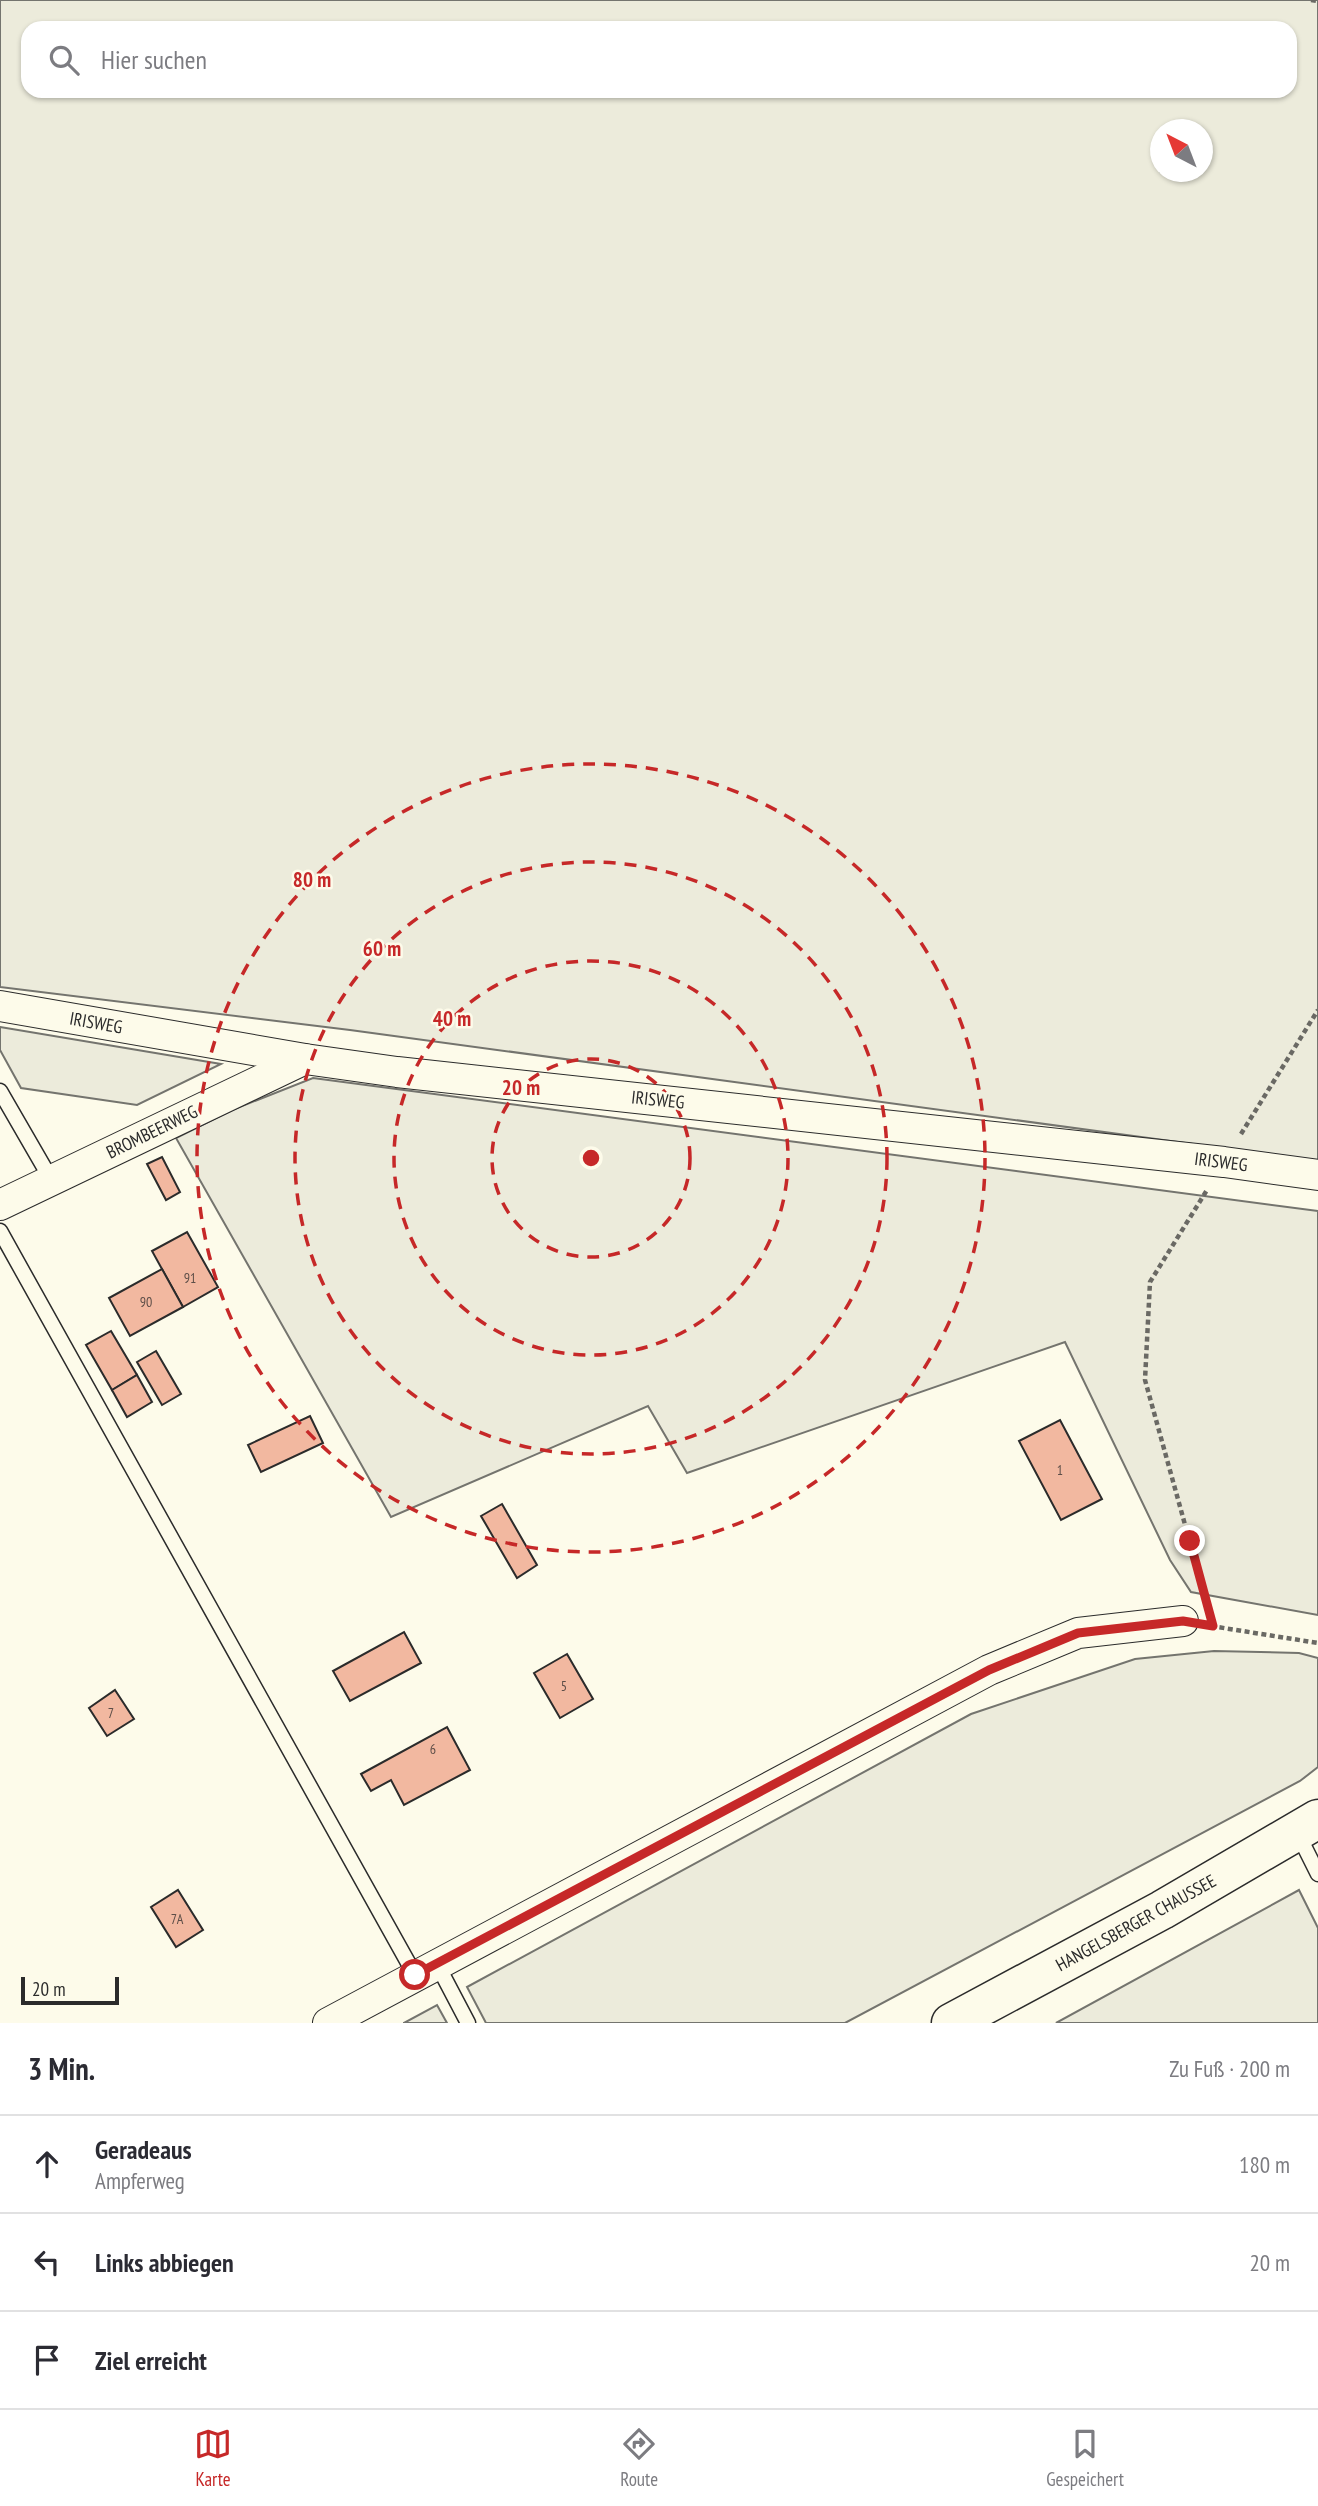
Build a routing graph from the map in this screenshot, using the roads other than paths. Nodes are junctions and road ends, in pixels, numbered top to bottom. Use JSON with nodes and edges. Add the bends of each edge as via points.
{"nodes":[{"id":1,"x":0,"y":1006,"type":"edge"},
{"id":2,"x":305,"y":1059,"type":"junction"},
{"id":3,"x":0,"y":1091,"type":"edge"},
{"id":4,"x":1318,"y":1175,"type":"edge"},
{"id":5,"x":51,"y":1181,"type":"junction"},
{"id":6,"x":0,"y":1205,"type":"edge"},
{"id":7,"x":0,"y":1231,"type":"edge"},
{"id":8,"x":1196,"y":1617,"type":"road end"},
{"id":9,"x":1308,"y":1826,"type":"edge"},
{"id":10,"x":1318,"y":1874,"type":"edge"},
{"id":11,"x":426,"y":1970,"type":"junction"},
{"id":12,"x":328,"y":2023,"type":"edge"},
{"id":13,"x":468,"y":2023,"type":"edge"},
{"id":14,"x":951,"y":2023,"type":"edge"}],
"edges":[{"from":1,"to":2,"type":"street","name":"IRISWEG"},
{"from":2,"to":4,"type":"street","name":"IRISWEG"},
{"from":2,"to":5,"type":"street","name":"BROMBEERWEG"},
{"from":3,"to":5,"type":"lane"},
{"from":5,"to":6,"type":"street","name":"BROMBEERWEG"},
{"from":7,"to":11,"type":"lane"},
{"from":8,"to":11,"type":"street","via":[[1078,1633],[989,1670]]},
{"from":9,"to":10,"type":"lane"},
{"from":9,"to":14,"type":"main road","name":"HANGELSBERGER CHAUSSEE"},
{"from":11,"to":12,"type":"street"},
{"from":11,"to":13,"type":"lane"}]}
